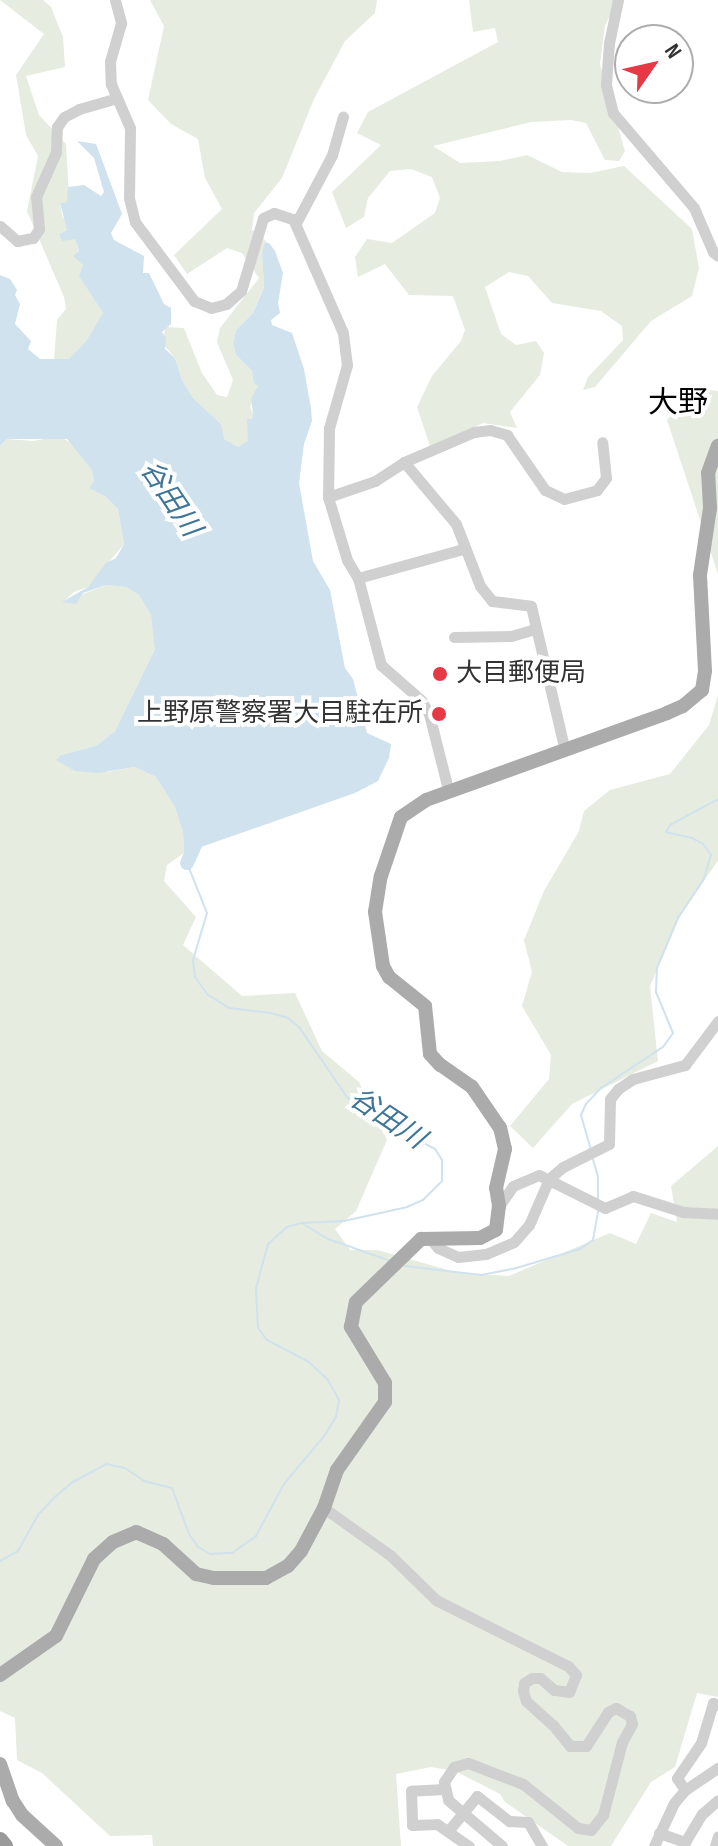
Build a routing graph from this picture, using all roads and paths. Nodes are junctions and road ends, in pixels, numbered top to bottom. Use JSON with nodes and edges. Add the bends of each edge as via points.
{"nodes":[{"id":1,"x":115,"y":0,"type":"edge"},
{"id":2,"x":618,"y":0,"type":"edge"},
{"id":3,"x":115,"y":99,"type":"junction"},
{"id":4,"x":343,"y":117,"type":"dead end"},
{"id":5,"x":291,"y":219,"type":"junction"},
{"id":6,"x":0,"y":226,"type":"edge"},
{"id":7,"x":718,"y":256,"type":"edge"},
{"id":8,"x":602,"y":442,"type":"dead end"},
{"id":9,"x":718,"y":446,"type":"edge"},
{"id":10,"x":404,"y":462,"type":"junction"},
{"id":11,"x":328,"y":497,"type":"junction"},
{"id":12,"x":463,"y":549,"type":"junction"},
{"id":13,"x":358,"y":578,"type":"junction"},
{"id":14,"x":536,"y":629,"type":"junction"},
{"id":15,"x":454,"y":637,"type":"dead end"},
{"id":16,"x":564,"y":747,"type":"junction"},
{"id":17,"x":448,"y":789,"type":"junction"},
{"id":18,"x":718,"y":1021,"type":"edge"},
{"id":19,"x":549,"y":1179,"type":"junction"},
{"id":20,"x":499,"y":1206,"type":"junction"},
{"id":21,"x":718,"y":1214,"type":"edge"},
{"id":22,"x":429,"y":1237,"type":"junction"},
{"id":23,"x":324,"y":1508,"type":"junction"},
{"id":24,"x":0,"y":1675,"type":"edge"},
{"id":25,"x":718,"y":1705,"type":"edge"},
{"id":26,"x":0,"y":1764,"type":"edge"},
{"id":27,"x":718,"y":1768,"type":"edge"},
{"id":28,"x":445,"y":1789,"type":"junction"},
{"id":29,"x":685,"y":1790,"type":"junction"},
{"id":30,"x":718,"y":1800,"type":"edge"},
{"id":31,"x":463,"y":1813,"type":"junction"},
{"id":32,"x":449,"y":1830,"type":"junction"},
{"id":33,"x":659,"y":1833,"type":"junction"},
{"id":34,"x":718,"y":1836,"type":"edge"},
{"id":35,"x":0,"y":1840,"type":"edge"},
{"id":36,"x":5,"y":1846,"type":"edge"},
{"id":37,"x":56,"y":1846,"type":"edge"},
{"id":38,"x":469,"y":1846,"type":"edge"},
{"id":39,"x":502,"y":1846,"type":"edge"},
{"id":40,"x":542,"y":1846,"type":"edge"},
{"id":41,"x":654,"y":1846,"type":"edge"},
{"id":42,"x":715,"y":1846,"type":"edge"}],
"edges":[{"from":1,"to":3,"type":"street","via":[[121,23],[110,61]]},
{"from":2,"to":7,"type":"street","via":[[606,85],[613,113],[694,208]]},
{"from":3,"to":5,"type":"street","via":[[130,128],[131,213],[194,301],[211,308],[226,304],[241,291],[263,218],[274,213]]},
{"from":3,"to":6,"type":"street","via":[[79,109],[57,127],[56,152],[36,197],[39,229],[33,238],[17,241]]},
{"from":4,"to":5,"type":"street","via":[[332,155]]},
{"from":5,"to":11,"type":"street","via":[[346,346],[347,365],[326,449]]},
{"from":8,"to":10,"type":"street","via":[[606,478],[597,490],[564,499],[545,490],[507,435],[490,430]]},
{"from":9,"to":16,"type":"main road","via":[[708,473],[710,508],[700,575],[702,690],[683,706]]},
{"from":10,"to":11,"type":"street","via":[[375,481]]},
{"from":10,"to":12,"type":"street","via":[[456,524]]},
{"from":11,"to":13,"type":"street","via":[[347,560]]},
{"from":12,"to":13,"type":"street"},
{"from":12,"to":14,"type":"street","via":[[492,601],[531,606]]},
{"from":13,"to":17,"type":"street","via":[[381,665],[421,700],[429,714]]},
{"from":14,"to":15,"type":"street","via":[[511,636]]},
{"from":14,"to":16,"type":"street"},
{"from":16,"to":17,"type":"main road"},
{"from":17,"to":20,"type":"main road","via":[[401,817],[377,889],[376,929],[389,977],[425,1006],[430,1054],[472,1087],[500,1128],[505,1149],[496,1188]]},
{"from":18,"to":19,"type":"street","via":[[685,1065],[633,1079],[618,1089],[610,1099],[609,1144]]},
{"from":19,"to":20,"type":"street","via":[[539,1175],[513,1186]]},
{"from":19,"to":21,"type":"street","via":[[605,1208],[633,1196],[683,1212]]},
{"from":19,"to":22,"type":"street","via":[[524,1234],[501,1249],[458,1257]]},
{"from":20,"to":22,"type":"main road","via":[[496,1230],[480,1238]]},
{"from":22,"to":23,"type":"main road","via":[[412,1244],[356,1302],[351,1327],[387,1393],[337,1470]]},
{"from":23,"to":24,"type":"main road","via":[[301,1551],[266,1578],[196,1574],[163,1544],[136,1532],[113,1542],[94,1559],[56,1636]]},
{"from":23,"to":28,"type":"street","via":[[390,1555],[436,1600],[568,1666],[576,1675],[569,1692],[561,1693],[540,1678],[524,1683],[523,1691],[526,1701],[570,1746],[586,1746],[616,1708],[630,1716],[632,1724],[622,1742],[601,1822],[591,1830],[578,1828],[523,1784],[468,1763],[446,1776]]},
{"from":25,"to":29,"type":"street","via":[[713,1703],[701,1743],[677,1778]]},
{"from":26,"to":37,"type":"main road","via":[[22,1815]]},
{"from":27,"to":29,"type":"street"},
{"from":28,"to":31,"type":"street","via":[[448,1800]]},
{"from":28,"to":32,"type":"street","via":[[411,1791],[412,1825],[437,1824]]},
{"from":29,"to":33,"type":"street"},
{"from":30,"to":33,"type":"street","via":[[685,1842]]},
{"from":31,"to":32,"type":"street"},
{"from":31,"to":39,"type":"street"},
{"from":31,"to":40,"type":"street","via":[[477,1796],[509,1821],[528,1822]]},
{"from":32,"to":38,"type":"street"},
{"from":33,"to":41,"type":"street"},
{"from":34,"to":42,"type":"street"},
{"from":35,"to":36,"type":"highway"}]}
